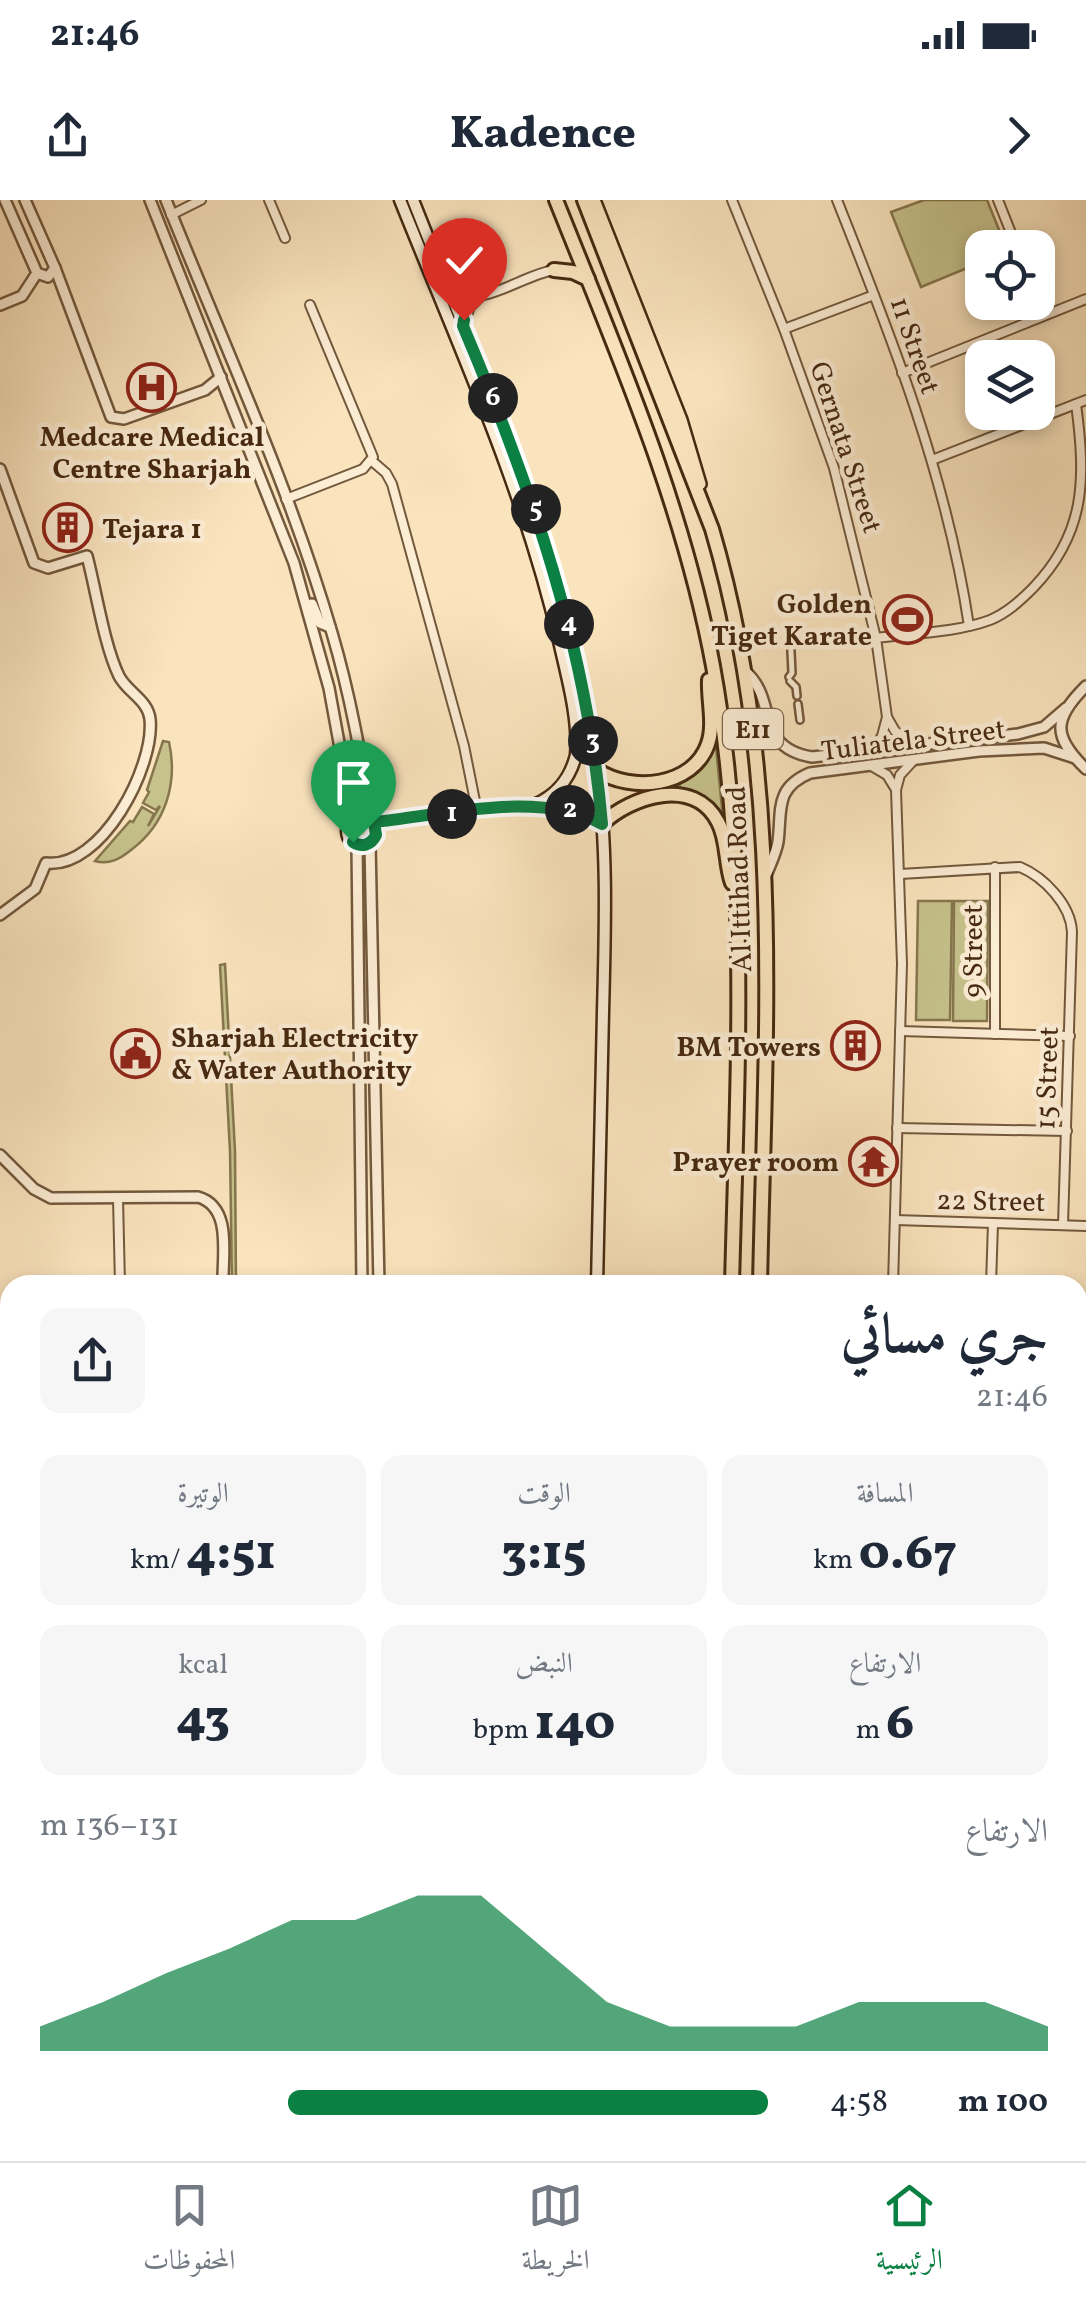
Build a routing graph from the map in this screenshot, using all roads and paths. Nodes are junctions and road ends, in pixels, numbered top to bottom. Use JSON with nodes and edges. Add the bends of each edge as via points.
{"nodes":[{"id":1,"x":5,"y":200,"type":"edge"},
{"id":2,"x":25,"y":200,"type":"edge"},
{"id":3,"x":150,"y":200,"type":"edge"},
{"id":4,"x":166,"y":200,"type":"edge"},
{"id":5,"x":202,"y":200,"type":"edge"},
{"id":6,"x":269,"y":200,"type":"edge"},
{"id":7,"x":400,"y":200,"type":"edge"},
{"id":8,"x":412,"y":200,"type":"edge"},
{"id":9,"x":556,"y":200,"type":"edge"},
{"id":10,"x":584,"y":200,"type":"edge"},
{"id":11,"x":594,"y":200,"type":"edge"},
{"id":12,"x":732,"y":200,"type":"edge"},
{"id":13,"x":837,"y":200,"type":"edge"},
{"id":14,"x":998,"y":200,"type":"edge"},
{"id":15,"x":172,"y":215,"type":"junction"},
{"id":16,"x":1010,"y":230,"type":"edge"},
{"id":17,"x":285,"y":238,"type":"dead end"},
{"id":18,"x":55,"y":268,"type":"junction"},
{"id":19,"x":554,"y":270,"type":"joint"},
{"id":20,"x":37,"y":273,"type":"junction"},
{"id":21,"x":588,"y":279,"type":"junction"},
{"id":22,"x":449,"y":291,"type":"junction"},
{"id":23,"x":874,"y":295,"type":"junction"},
{"id":24,"x":480,"y":296,"type":"junction"},
{"id":25,"x":1086,"y":299,"type":"edge"},
{"id":26,"x":0,"y":305,"type":"edge"},
{"id":27,"x":310,"y":305,"type":"dead end"},
{"id":28,"x":1055,"y":311,"type":"edge"},
{"id":29,"x":1032,"y":320,"type":"edge"},
{"id":30,"x":463,"y":326,"type":"junction"},
{"id":31,"x":784,"y":328,"type":"junction"},
{"id":32,"x":902,"y":373,"type":"junction"},
{"id":33,"x":221,"y":377,"type":"junction"},
{"id":34,"x":1086,"y":400,"type":"edge"},
{"id":35,"x":1076,"y":404,"type":"junction"},
{"id":36,"x":932,"y":460,"type":"junction"},
{"id":37,"x":372,"y":461,"type":"junction"},
{"id":38,"x":0,"y":469,"type":"edge"},
{"id":39,"x":286,"y":500,"type":"junction"},
{"id":40,"x":703,"y":503,"type":"junction"},
{"id":41,"x":306,"y":600,"type":"junction"},
{"id":42,"x":969,"y":626,"type":"junction"},
{"id":43,"x":330,"y":627,"type":"junction"},
{"id":44,"x":790,"y":632,"type":"dead end"},
{"id":45,"x":876,"y":638,"type":"junction"},
{"id":46,"x":712,"y":663,"type":"junction"},
{"id":47,"x":744,"y":671,"type":"junction"},
{"id":48,"x":1084,"y":689,"type":"edge"},
{"id":49,"x":1066,"y":708,"type":"junction"},
{"id":50,"x":887,"y":717,"type":"junction"},
{"id":51,"x":800,"y":720,"type":"dead end"},
{"id":52,"x":1001,"y":736,"type":"junction"},
{"id":53,"x":913,"y":744,"type":"junction"},
{"id":54,"x":874,"y":749,"type":"junction"},
{"id":55,"x":980,"y":751,"type":"junction"},
{"id":56,"x":832,"y":755,"type":"junction"},
{"id":57,"x":916,"y":759,"type":"junction"},
{"id":58,"x":865,"y":764,"type":"junction"},
{"id":59,"x":1082,"y":764,"type":"edge"},
{"id":60,"x":598,"y":770,"type":"junction"},
{"id":61,"x":827,"y":770,"type":"junction"},
{"id":62,"x":896,"y":790,"type":"junction"},
{"id":63,"x":534,"y":804,"type":"junction"},
{"id":64,"x":478,"y":811,"type":"junction"},
{"id":65,"x":353,"y":819,"type":"junction"},
{"id":66,"x":372,"y":820,"type":"junction"},
{"id":67,"x":602,"y":824,"type":"junction"},
{"id":68,"x":370,"y":842,"type":"junction"},
{"id":69,"x":357,"y":844,"type":"junction"},
{"id":70,"x":995,"y":867,"type":"junction"},
{"id":71,"x":766,"y":873,"type":"junction"},
{"id":72,"x":900,"y":874,"type":"junction"},
{"id":73,"x":738,"y":898,"type":"junction"},
{"id":74,"x":0,"y":915,"type":"edge"},
{"id":75,"x":900,"y":1032,"type":"junction"},
{"id":76,"x":994,"y":1034,"type":"junction"},
{"id":77,"x":1070,"y":1036,"type":"junction"},
{"id":78,"x":897,"y":1128,"type":"junction"},
{"id":79,"x":1067,"y":1132,"type":"junction"},
{"id":80,"x":0,"y":1156,"type":"edge"},
{"id":81,"x":118,"y":1198,"type":"junction"},
{"id":82,"x":895,"y":1220,"type":"junction"},
{"id":83,"x":993,"y":1224,"type":"junction"},
{"id":84,"x":1063,"y":1225,"type":"junction"},
{"id":85,"x":1086,"y":1226,"type":"edge"},
{"id":86,"x":120,"y":1275,"type":"edge"},
{"id":87,"x":223,"y":1275,"type":"edge"},
{"id":88,"x":362,"y":1275,"type":"edge"},
{"id":89,"x":379,"y":1275,"type":"edge"},
{"id":90,"x":596,"y":1275,"type":"edge"},
{"id":91,"x":732,"y":1275,"type":"edge"},
{"id":92,"x":760,"y":1275,"type":"edge"},
{"id":93,"x":894,"y":1275,"type":"edge"},
{"id":94,"x":991,"y":1275,"type":"edge"},
{"id":95,"x":0,"y":1834,"type":"edge"},
{"id":96,"x":0,"y":1882,"type":"edge"}],
"edges":[{"from":1,"to":20,"type":"street"},
{"from":2,"to":18,"type":"street"},
{"from":3,"to":33,"type":"street"},
{"from":4,"to":15,"type":"street"},
{"from":5,"to":15,"type":"street"},
{"from":6,"to":17,"type":"street"},
{"from":7,"to":63,"type":"main road","via":[[518,501],[561,651],[576,755],[560,788]]},
{"from":8,"to":22,"type":"main road"},
{"from":9,"to":21,"type":"highway","name":"Al Ittihad Road","number":"E11"},
{"from":10,"to":40,"type":"highway","name":"Al Ittihad Road","number":"E11"},
{"from":11,"to":40,"type":"main road","via":[[681,420]]},
{"from":12,"to":31,"type":"street","name":"Gernata Street"},
{"from":13,"to":23,"type":"street","name":"11 Street"},
{"from":14,"to":16,"type":"street"},
{"from":15,"to":39,"type":"street"},
{"from":18,"to":20,"type":"street","via":[[48,277]]},
{"from":18,"to":33,"type":"street","via":[[111,417],[124,419],[205,390]]},
{"from":19,"to":21,"type":"highway"},
{"from":19,"to":24,"type":"street"},
{"from":20,"to":26,"type":"street","via":[[17,299]]},
{"from":21,"to":46,"type":"highway","name":"Al Ittihad Road","number":"E11","via":[[660,464]]},
{"from":22,"to":24,"type":"street"},
{"from":22,"to":30,"type":"main road"},
{"from":23,"to":31,"type":"street"},
{"from":23,"to":32,"type":"street","name":"11 Street"},
{"from":24,"to":30,"type":"street"},
{"from":25,"to":28,"type":"street"},
{"from":27,"to":37,"type":"street"},
{"from":29,"to":32,"type":"street"},
{"from":30,"to":60,"type":"main road","via":[[544,533]]},
{"from":31,"to":45,"type":"street","name":"Gernata Street","via":[[834,468]]},
{"from":32,"to":36,"type":"street","name":"11 Street"},
{"from":33,"to":41,"type":"street"},
{"from":34,"to":35,"type":"street"},
{"from":35,"to":36,"type":"street"},
{"from":35,"to":42,"type":"street","via":[[1084,468],[1077,529],[1050,571],[1016,604]]},
{"from":36,"to":42,"type":"street","name":"11 Street"},
{"from":37,"to":39,"type":"street"},
{"from":37,"to":64,"type":"street","via":[[392,484]]},
{"from":38,"to":74,"type":"street","via":[[34,563],[52,567],[88,556],[116,667],[150,722],[138,777],[107,829],[73,861],[46,863],[35,889]]},
{"from":39,"to":43,"type":"street"},
{"from":40,"to":47,"type":"highway","name":"Al Ittihad Road","number":"E11"},
{"from":41,"to":43,"type":"street","via":[[321,625]]},
{"from":41,"to":65,"type":"street"},
{"from":42,"to":45,"type":"street"},
{"from":43,"to":66,"type":"street"},
{"from":44,"to":51,"type":"street","via":[[790,679]]},
{"from":45,"to":50,"type":"street","name":"Gernata Street"},
{"from":46,"to":60,"type":"highway","via":[[711,734],[692,768],[637,784]]},
{"from":46,"to":73,"type":"highway","name":"Al Ittihad Road","number":"E11"},
{"from":47,"to":56,"type":"street","name":"Tuliatela Street","via":[[761,689],[778,740],[800,754]]},
{"from":47,"to":71,"type":"highway","name":"Al Ittihad Road","number":"E11"},
{"from":48,"to":49,"type":"street"},
{"from":49,"to":52,"type":"street","name":"Tuliatela Street","via":[[1037,730]]},
{"from":49,"to":59,"type":"street","via":[[1061,737]]},
{"from":50,"to":53,"type":"street"},
{"from":50,"to":54,"type":"street"},
{"from":52,"to":53,"type":"street","name":"Tuliatela Street"},
{"from":52,"to":55,"type":"street","via":[[1000,744]]},
{"from":53,"to":54,"type":"street","name":"Tuliatela Street"},
{"from":54,"to":56,"type":"street","name":"Tuliatela Street"},
{"from":55,"to":57,"type":"street","name":"Tuliatela Street"},
{"from":55,"to":59,"type":"street","name":"Tuliatela Street","via":[[1044,748]]},
{"from":56,"to":61,"type":"street","via":[[813,765]]},
{"from":57,"to":58,"type":"street","name":"Tuliatela Street"},
{"from":57,"to":62,"type":"street"},
{"from":58,"to":61,"type":"street","name":"Tuliatela Street"},
{"from":58,"to":62,"type":"street","via":[[881,770]]},
{"from":60,"to":67,"type":"main road"},
{"from":61,"to":71,"type":"street","name":"Tuliatela Street","via":[[800,778],[782,798],[777,848]]},
{"from":62,"to":72,"type":"street"},
{"from":63,"to":64,"type":"main road"},
{"from":63,"to":67,"type":"main road"},
{"from":64,"to":66,"type":"main road"},
{"from":65,"to":66,"type":"main road"},
{"from":65,"to":69,"type":"main road","via":[[348,832]]},
{"from":66,"to":68,"type":"main road","via":[[376,835]]},
{"from":67,"to":73,"type":"highway","via":[[646,798],[680,795],[700,802],[719,823]]},
{"from":67,"to":90,"type":"main road"},
{"from":68,"to":69,"type":"main road"},
{"from":68,"to":89,"type":"street"},
{"from":69,"to":88,"type":"street"},
{"from":70,"to":72,"type":"street"},
{"from":70,"to":76,"type":"street","name":"9 Street"},
{"from":70,"to":77,"type":"street","name":"15 Street","via":[[1032,872],[1066,908],[1072,932]]},
{"from":71,"to":92,"type":"highway","name":"Al Ittihad Road","number":"E11"},
{"from":72,"to":75,"type":"street"},
{"from":73,"to":91,"type":"highway","name":"Al Ittihad Road","number":"E11"},
{"from":75,"to":76,"type":"street"},
{"from":75,"to":78,"type":"street"},
{"from":76,"to":77,"type":"street"},
{"from":77,"to":79,"type":"street","name":"15 Street"},
{"from":78,"to":79,"type":"street"},
{"from":78,"to":82,"type":"street"},
{"from":79,"to":84,"type":"street","name":"15 Street"},
{"from":80,"to":81,"type":"street","via":[[46,1196]]},
{"from":81,"to":86,"type":"street"},
{"from":81,"to":87,"type":"street","via":[[198,1197],[212,1203],[221,1220]]},
{"from":82,"to":83,"type":"street","name":"22 Street"},
{"from":82,"to":93,"type":"street"},
{"from":83,"to":84,"type":"street","name":"22 Street"},
{"from":83,"to":94,"type":"street"},
{"from":84,"to":85,"type":"street","name":"22 Street"},
{"from":95,"to":96,"type":"street"}]}
